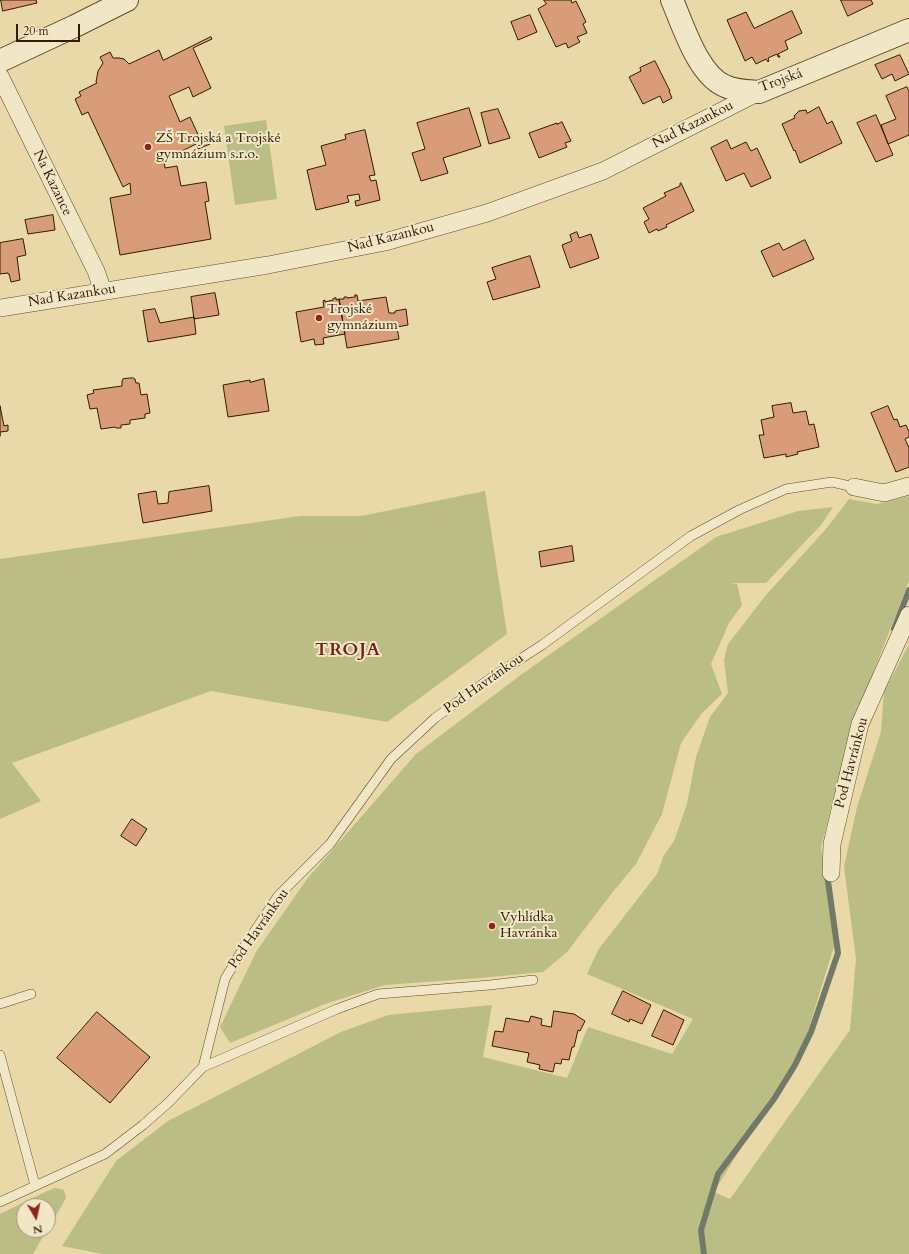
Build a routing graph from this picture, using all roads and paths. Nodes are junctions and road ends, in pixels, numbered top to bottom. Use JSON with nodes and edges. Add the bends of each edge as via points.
{"nodes":[{"id":1,"x":127,"y":0,"type":"edge"},
{"id":2,"x":672,"y":0,"type":"edge"},
{"id":3,"x":909,"y":30,"type":"edge"},
{"id":4,"x":0,"y":61,"type":"edge"},
{"id":5,"x":0,"y":76,"type":"edge"},
{"id":6,"x":759,"y":92,"type":"junction"},
{"id":7,"x":104,"y":291,"type":"junction"},
{"id":8,"x":0,"y":308,"type":"edge"},
{"id":9,"x":909,"y":486,"type":"edge"},
{"id":10,"x":854,"y":487,"type":"joint"},
{"id":11,"x":909,"y":615,"type":"edge"},
{"id":12,"x":831,"y":873,"type":"dead end"},
{"id":13,"x":533,"y":980,"type":"dead end"},
{"id":14,"x":31,"y":994,"type":"dead end"},
{"id":15,"x":0,"y":1004,"type":"edge"},
{"id":16,"x":0,"y":1055,"type":"edge"},
{"id":17,"x":203,"y":1066,"type":"junction"},
{"id":18,"x":36,"y":1185,"type":"junction"},
{"id":19,"x":0,"y":1202,"type":"edge"}],
"edges":[{"from":1,"to":4,"type":"street"},
{"from":2,"to":6,"type":"street","name":"Trojská","via":[[699,62],[707,72],[725,86]]},
{"from":3,"to":6,"type":"street","name":"Trojská"},
{"from":5,"to":7,"type":"street","name":"Na Kazance"},
{"from":6,"to":7,"type":"street","name":"Nad Kazankou","via":[[603,171],[487,213],[377,244],[268,265]]},
{"from":7,"to":8,"type":"street","name":"Nad Kazankou"},
{"from":9,"to":10,"type":"street","name":"Pod Havránkou","via":[[884,493]]},
{"from":10,"to":17,"type":"lane","name":"Pod Havránkou","via":[[832,482],[786,489],[739,510],[692,536],[542,645],[435,718],[391,758],[330,844],[278,896],[244,947],[225,980]]},
{"from":11,"to":12,"type":"street","name":"Pod Havránkou","via":[[860,724],[832,844]]},
{"from":13,"to":17,"type":"lane","via":[[490,986],[378,994]]},
{"from":14,"to":15,"type":"lane"},
{"from":16,"to":18,"type":"lane"},
{"from":17,"to":18,"type":"lane","via":[[158,1112],[105,1154]]},
{"from":18,"to":19,"type":"lane"}]}
